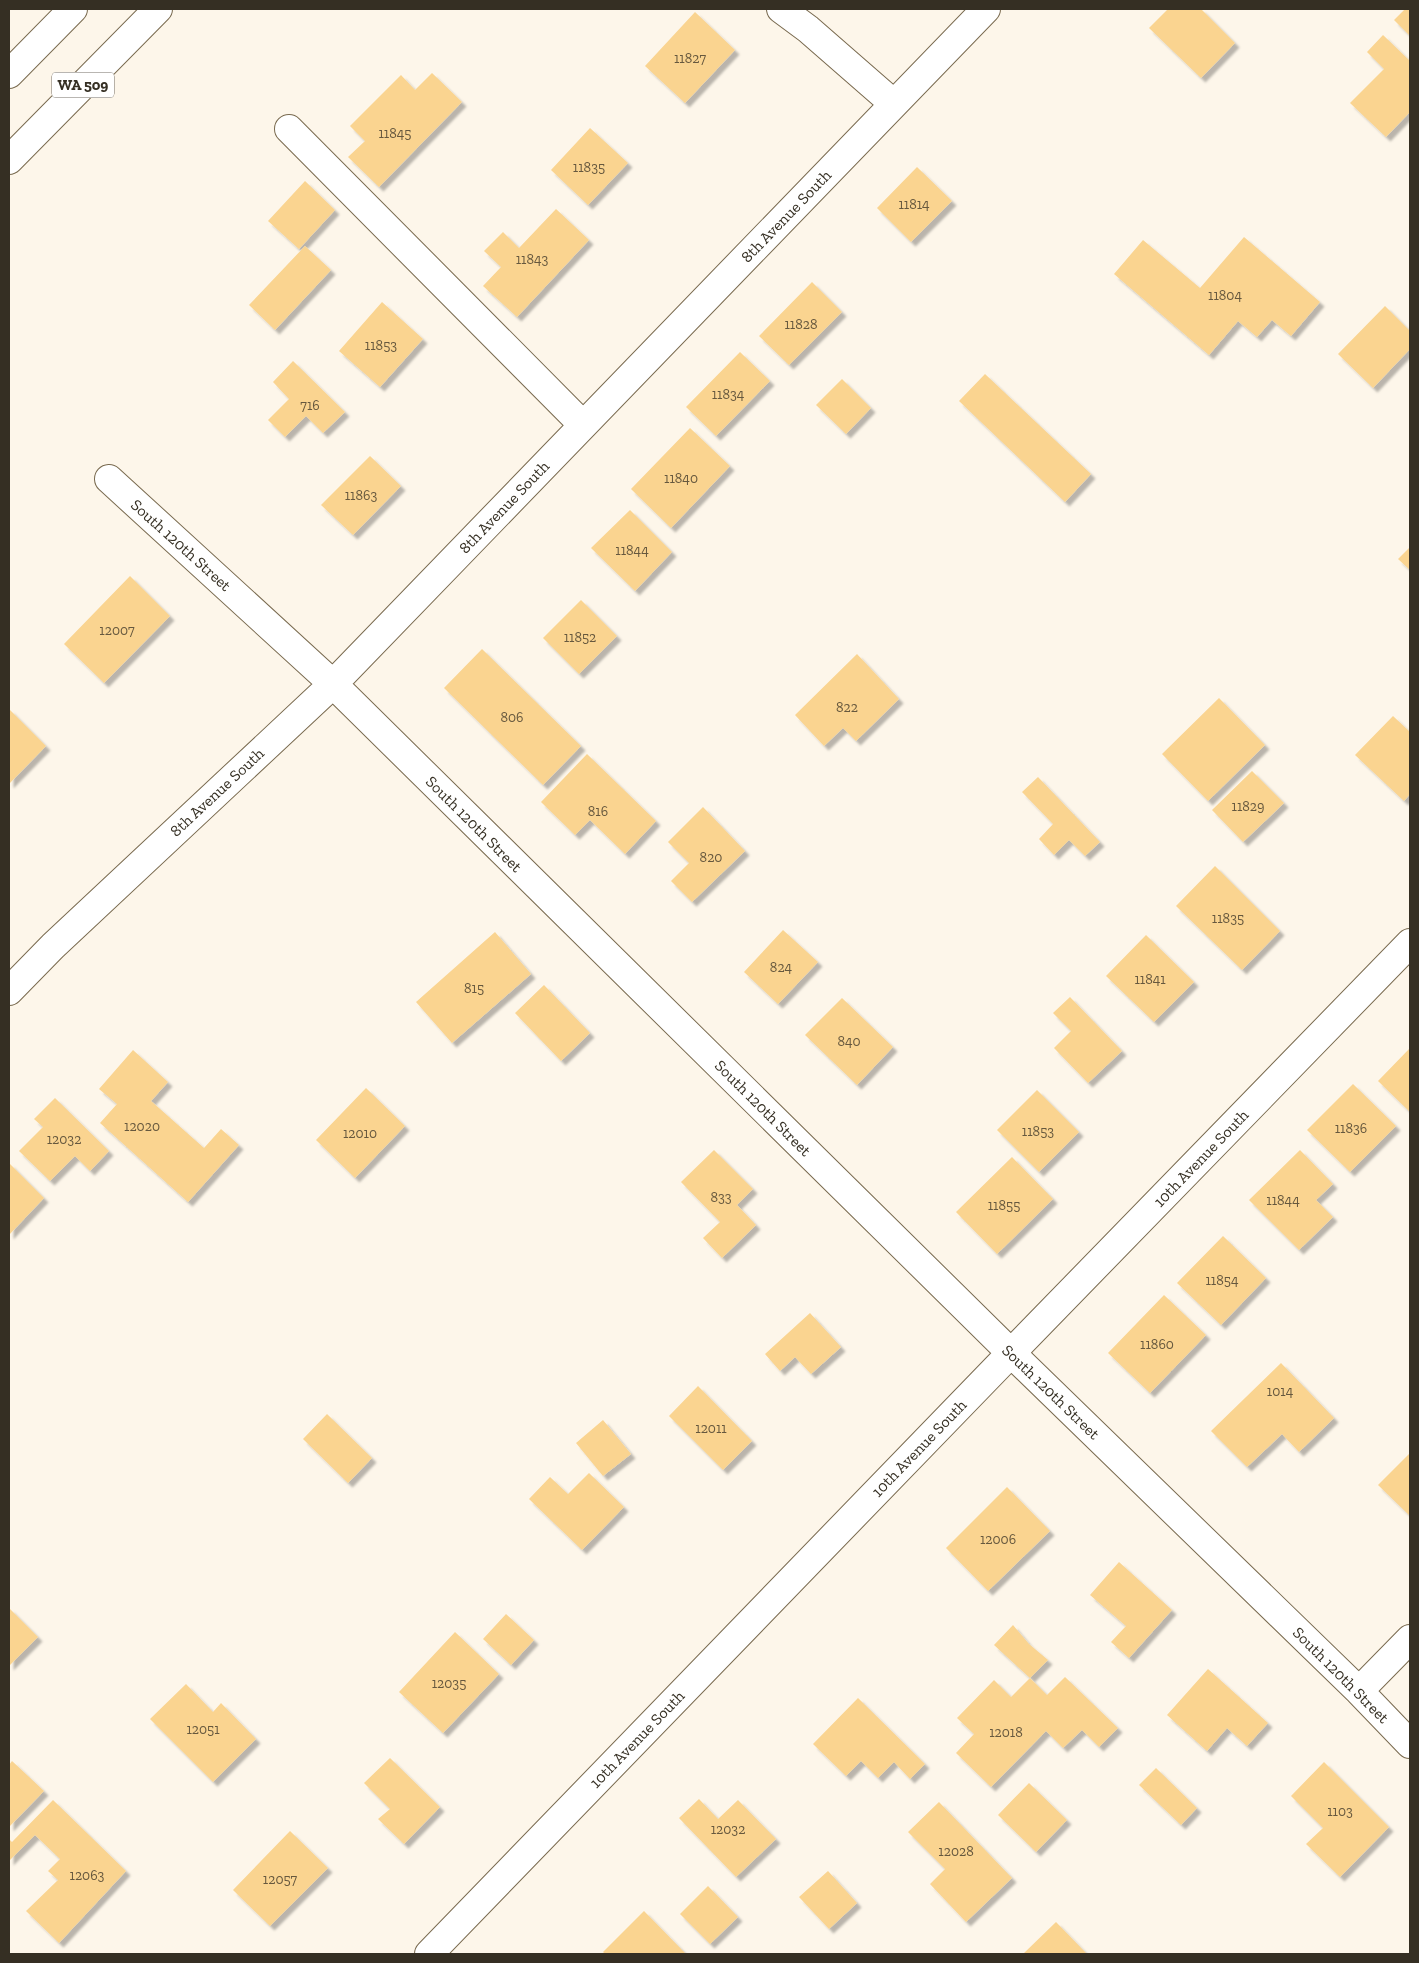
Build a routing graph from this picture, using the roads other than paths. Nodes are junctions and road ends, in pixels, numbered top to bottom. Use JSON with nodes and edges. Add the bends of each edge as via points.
{"nodes":[{"id":1,"x":73,"y":9,"type":"edge"},
{"id":2,"x":158,"y":9,"type":"edge"},
{"id":3,"x":781,"y":9,"type":"edge"},
{"id":4,"x":986,"y":9,"type":"edge"},
{"id":5,"x":9,"y":74,"type":"edge"},
{"id":6,"x":894,"y":104,"type":"junction"},
{"id":7,"x":289,"y":129,"type":"dead end"},
{"id":8,"x":9,"y":160,"type":"edge"},
{"id":9,"x":583,"y":425,"type":"junction"},
{"id":10,"x":109,"y":479,"type":"dead end"},
{"id":11,"x":333,"y":684,"type":"junction"},
{"id":12,"x":1410,"y":943,"type":"edge"},
{"id":13,"x":9,"y":991,"type":"edge"},
{"id":14,"x":1010,"y":1353,"type":"junction"},
{"id":15,"x":1410,"y":1639,"type":"edge"},
{"id":16,"x":1359,"y":1691,"type":"junction"},
{"id":17,"x":1410,"y":1744,"type":"edge"},
{"id":18,"x":429,"y":1954,"type":"edge"}],
"edges":[{"from":1,"to":5,"type":"main road"},
{"from":2,"to":8,"type":"main road","number":"WA 509"},
{"from":3,"to":6,"type":"main road"},
{"from":4,"to":6,"type":"main road","name":"8th Avenue South"},
{"from":6,"to":9,"type":"main road","name":"8th Avenue South"},
{"from":7,"to":9,"type":"main road"},
{"from":9,"to":11,"type":"main road","name":"8th Avenue South"},
{"from":10,"to":11,"type":"main road","name":"South 120th Street"},
{"from":11,"to":13,"type":"main road","name":"8th Avenue South"},
{"from":11,"to":14,"type":"main road","name":"South 120th Street"},
{"from":12,"to":14,"type":"main road","name":"10th Avenue South"},
{"from":14,"to":16,"type":"main road","name":"South 120th Street"},
{"from":14,"to":18,"type":"main road","name":"10th Avenue South"},
{"from":15,"to":16,"type":"main road"},
{"from":16,"to":17,"type":"main road","name":"South 120th Street"}]}
